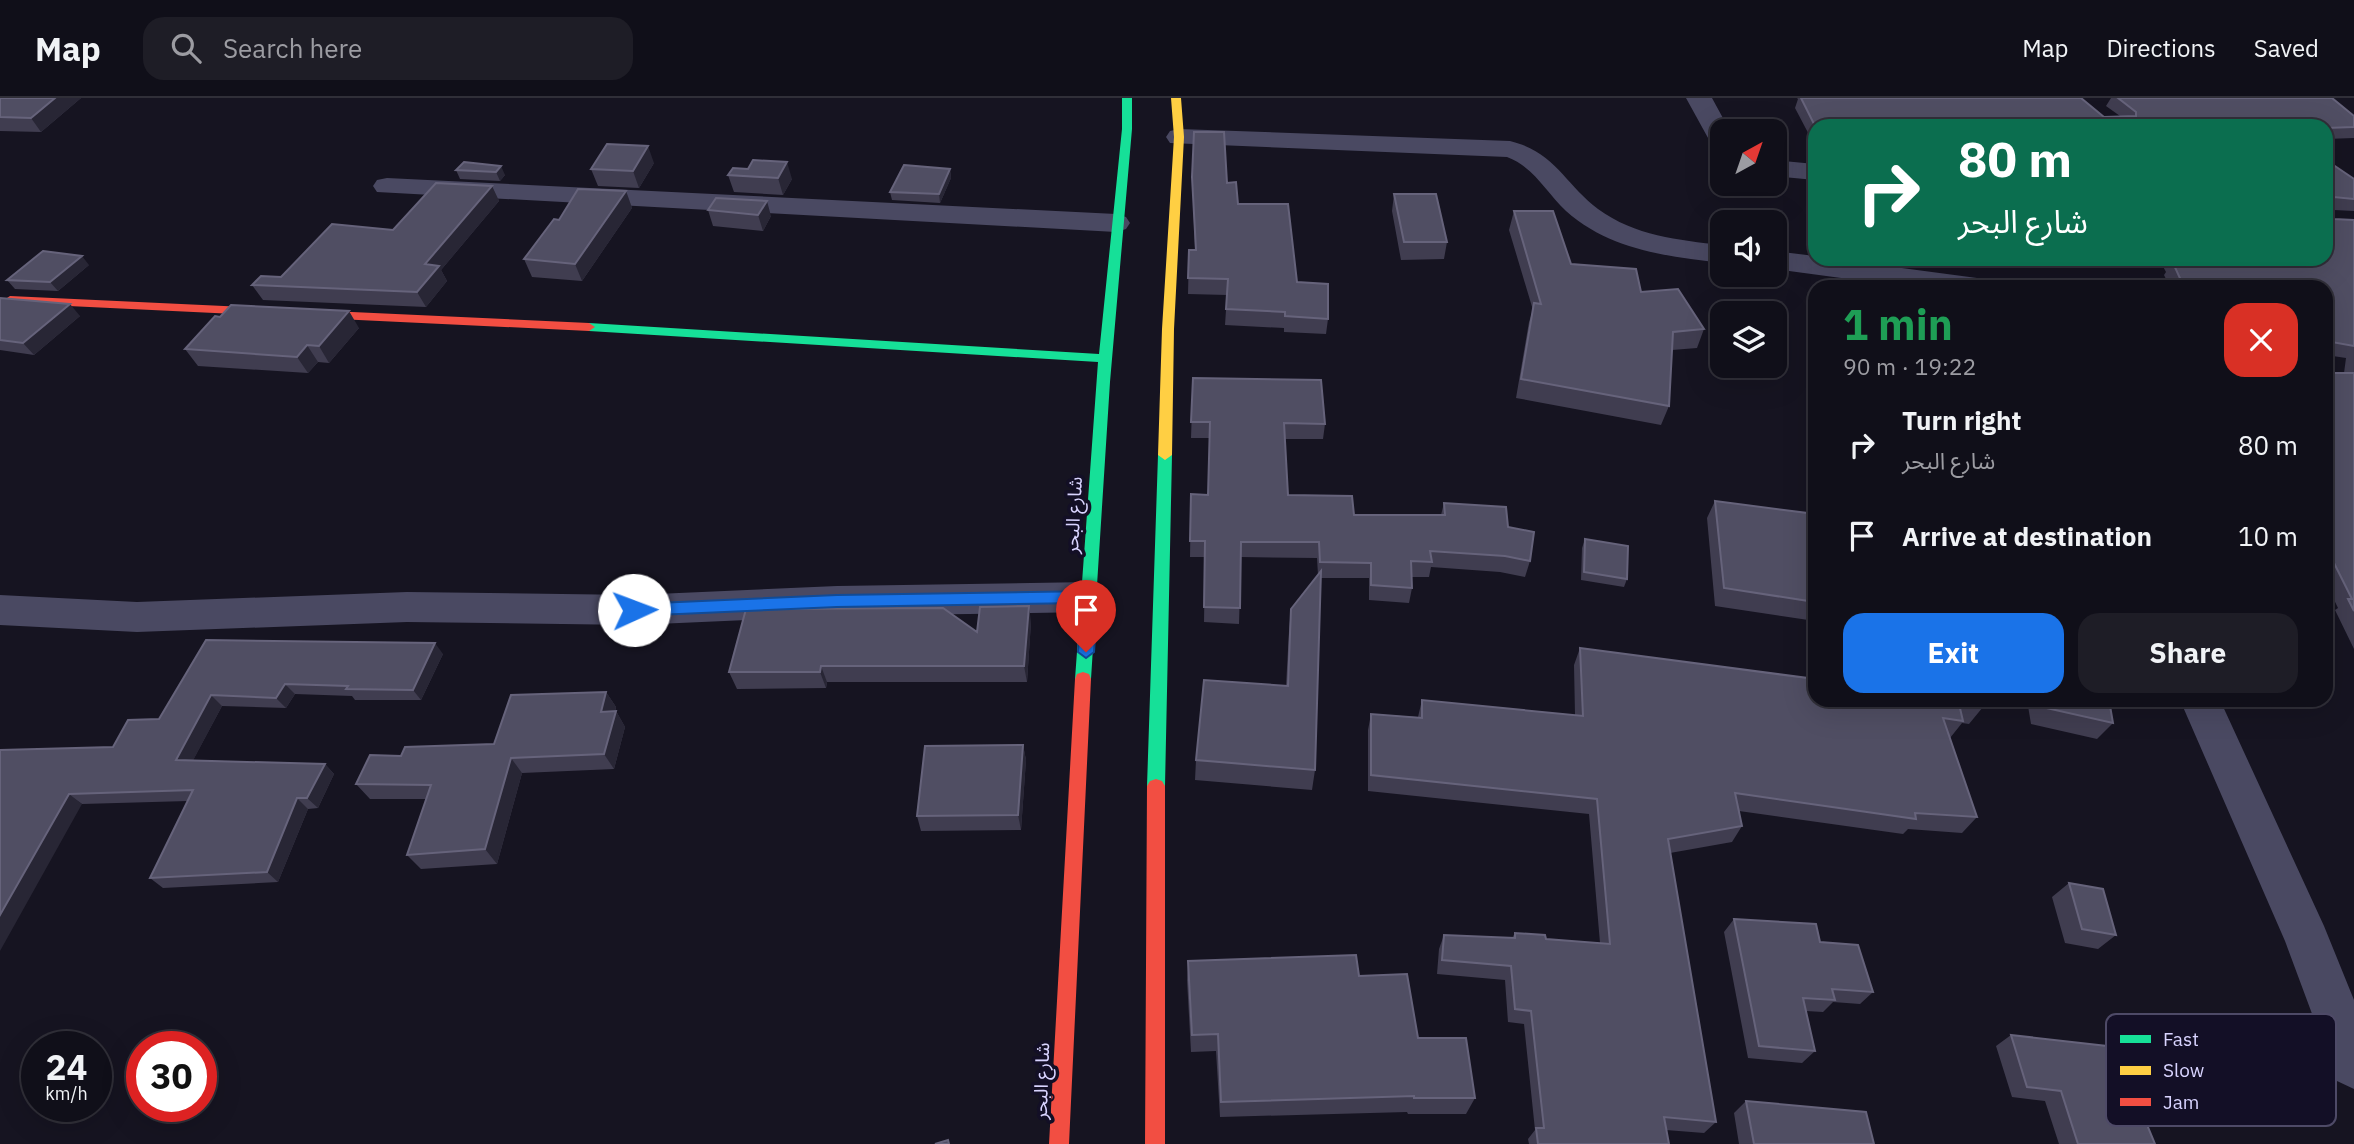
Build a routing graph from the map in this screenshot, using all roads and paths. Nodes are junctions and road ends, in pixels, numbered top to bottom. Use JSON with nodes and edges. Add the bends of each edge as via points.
{"nodes":[{"id":1,"x":1127,"y":98,"type":"edge"},
{"id":2,"x":1176,"y":98,"type":"edge"},
{"id":3,"x":1699,"y":98,"type":"edge"},
{"id":4,"x":1710,"y":119,"type":"edge"},
{"id":5,"x":1179,"y":137,"type":"junction"},
{"id":6,"x":1787,"y":170,"type":"edge"},
{"id":7,"x":1808,"y":171,"type":"edge"},
{"id":8,"x":387,"y":186,"type":"dead end"},
{"id":9,"x":1116,"y":223,"type":"junction"},
{"id":10,"x":1710,"y":252,"type":"edge"},
{"id":11,"x":1787,"y":262,"type":"edge"},
{"id":12,"x":1808,"y":265,"type":"edge"},
{"id":13,"x":1819,"y":266,"type":"edge"},
{"id":14,"x":1924,"y":280,"type":"edge"},
{"id":15,"x":10,"y":300,"type":"edge"},
{"id":16,"x":1103,"y":358,"type":"junction"},
{"id":17,"x":1090,"y":597,"type":"junction"},
{"id":18,"x":0,"y":610,"type":"edge"},
{"id":19,"x":2203,"y":707,"type":"edge"},
{"id":20,"x":2335,"y":1014,"type":"edge"},
{"id":21,"x":2336,"y":1016,"type":"edge"},
{"id":22,"x":2354,"y":1064,"type":"edge"},
{"id":23,"x":1059,"y":1144,"type":"edge"},
{"id":24,"x":1155,"y":1144,"type":"edge"}],
"edges":[{"from":1,"to":9,"type":"main road","name":"شارع البحر"},
{"from":2,"to":5,"type":"main road"},
{"from":3,"to":4,"type":"street"},
{"from":5,"to":10,"type":"street","via":[[1510,149],[1541,163],[1572,201],[1625,238]]},
{"from":5,"to":24,"type":"main road","via":[[1168,329],[1156,781]]},
{"from":6,"to":7,"type":"street"},
{"from":8,"to":9,"type":"street"},
{"from":9,"to":16,"type":"main road","name":"شارع البحر"},
{"from":11,"to":12,"type":"street"},
{"from":13,"to":14,"type":"street"},
{"from":15,"to":16,"type":"main road","via":[[720,334]]},
{"from":16,"to":17,"type":"main road","name":"شارع البحر"},
{"from":17,"to":18,"type":"street","via":[[634,610],[407,607],[137,617]]},
{"from":17,"to":23,"type":"main road","name":"شارع البحر"},
{"from":19,"to":20,"type":"street","via":[[2308,941]]},
{"from":21,"to":22,"type":"street"}]}
